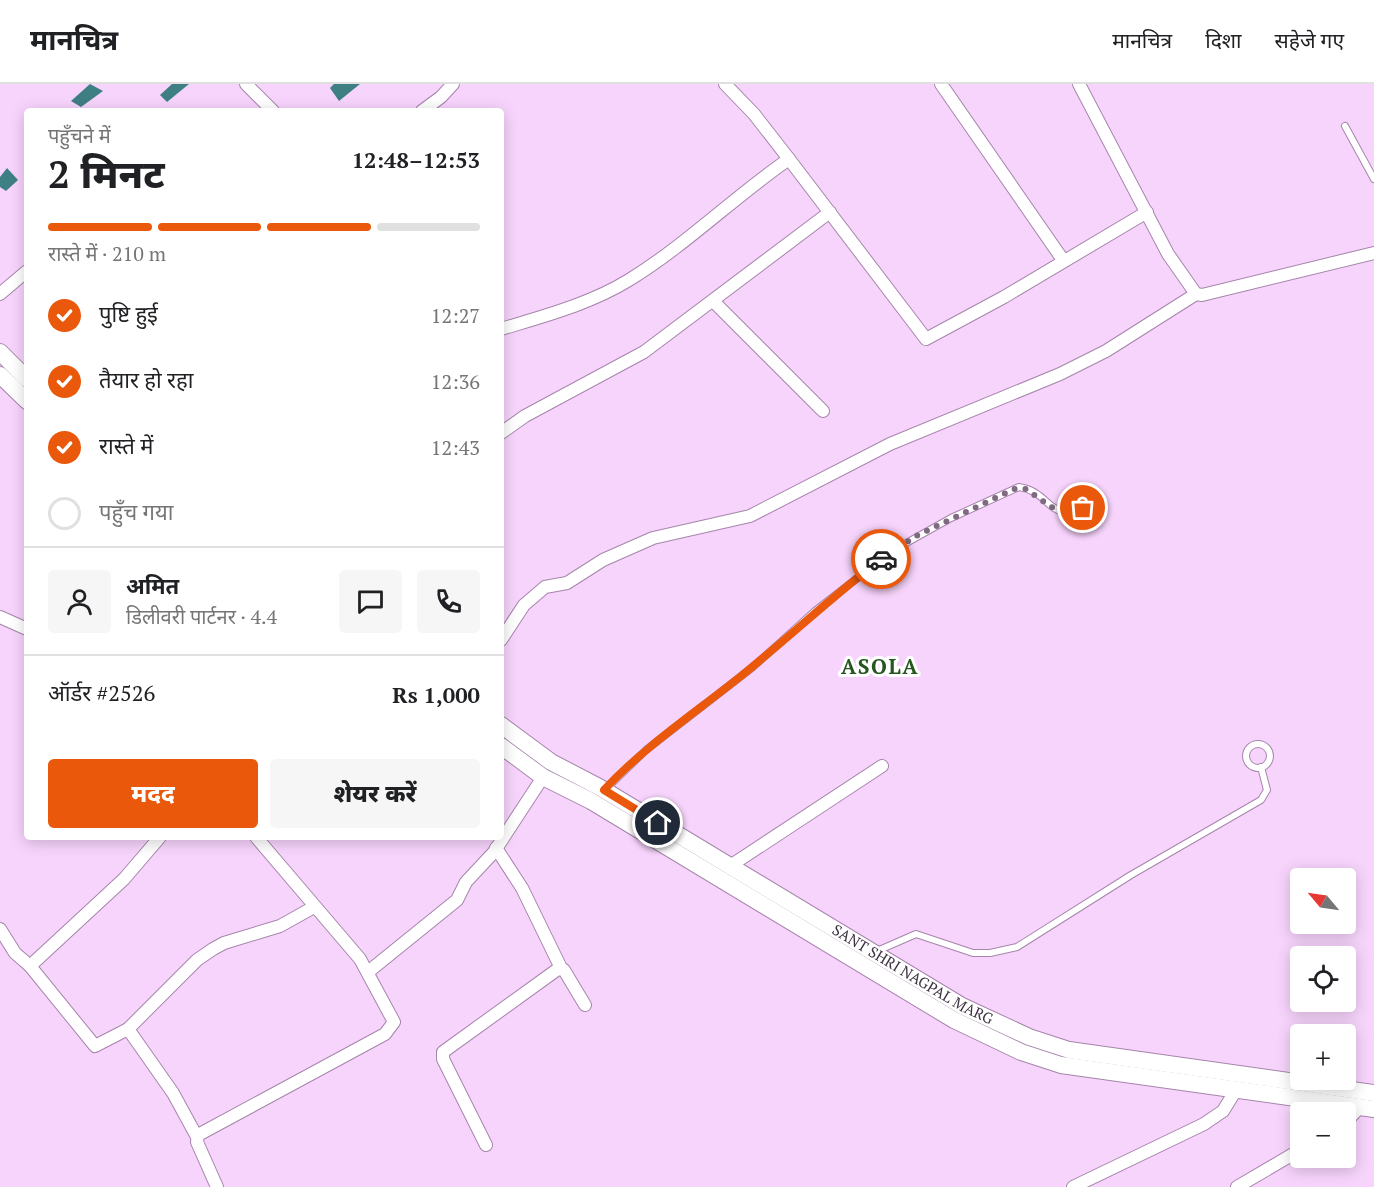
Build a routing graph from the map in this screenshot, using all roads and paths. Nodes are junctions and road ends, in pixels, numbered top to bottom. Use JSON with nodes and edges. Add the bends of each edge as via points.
{"nodes":[{"id":1,"x":246,"y":84,"type":"edge"},
{"id":2,"x":453,"y":84,"type":"edge"},
{"id":3,"x":725,"y":84,"type":"edge"},
{"id":4,"x":941,"y":84,"type":"edge"},
{"id":5,"x":1079,"y":84,"type":"edge"},
{"id":6,"x":270,"y":108,"type":"edge"},
{"id":7,"x":425,"y":108,"type":"edge"},
{"id":8,"x":1345,"y":126,"type":"dead end"},
{"id":9,"x":789,"y":159,"type":"junction"},
{"id":10,"x":1374,"y":179,"type":"edge"},
{"id":11,"x":830,"y":212,"type":"junction"},
{"id":12,"x":1147,"y":212,"type":"junction"},
{"id":13,"x":1374,"y":253,"type":"edge"},
{"id":14,"x":1063,"y":260,"type":"junction"},
{"id":15,"x":24,"y":274,"type":"edge"},
{"id":16,"x":0,"y":294,"type":"edge"},
{"id":17,"x":1196,"y":294,"type":"junction"},
{"id":18,"x":714,"y":302,"type":"junction"},
{"id":19,"x":504,"y":328,"type":"edge"},
{"id":20,"x":0,"y":352,"type":"edge"},
{"id":21,"x":0,"y":375,"type":"edge"},
{"id":22,"x":24,"y":376,"type":"edge"},
{"id":23,"x":24,"y":398,"type":"edge"},
{"id":24,"x":823,"y":411,"type":"dead end"},
{"id":25,"x":504,"y":431,"type":"edge"},
{"id":26,"x":1094,"y":502,"type":"dead end"},
{"id":27,"x":0,"y":617,"type":"edge"},
{"id":28,"x":24,"y":628,"type":"edge"},
{"id":29,"x":504,"y":635,"type":"edge"},
{"id":30,"x":504,"y":727,"type":"edge"},
{"id":31,"x":504,"y":748,"type":"edge"},
{"id":32,"x":882,"y":766,"type":"dead end"},
{"id":33,"x":1261,"y":767,"type":"dead end"},
{"id":34,"x":543,"y":777,"type":"junction"},
{"id":35,"x":604,"y":790,"type":"junction"},
{"id":36,"x":504,"y":836,"type":"edge"},
{"id":37,"x":157,"y":840,"type":"edge"},
{"id":38,"x":258,"y":840,"type":"edge"},
{"id":39,"x":501,"y":840,"type":"edge"},
{"id":40,"x":496,"y":848,"type":"junction"},
{"id":41,"x":730,"y":866,"type":"junction"},
{"id":42,"x":314,"y":907,"type":"junction"},
{"id":43,"x":0,"y":929,"type":"edge"},
{"id":44,"x":5,"y":947,"type":"edge"},
{"id":45,"x":874,"y":953,"type":"junction"},
{"id":46,"x":30,"y":966,"type":"junction"},
{"id":47,"x":561,"y":968,"type":"junction"},
{"id":48,"x":368,"y":972,"type":"junction"},
{"id":49,"x":585,"y":1005,"type":"dead end"},
{"id":50,"x":128,"y":1029,"type":"junction"},
{"id":51,"x":1236,"y":1090,"type":"junction"},
{"id":52,"x":1374,"y":1093,"type":"edge"},
{"id":53,"x":1367,"y":1108,"type":"edge"},
{"id":54,"x":197,"y":1137,"type":"junction"},
{"id":55,"x":486,"y":1145,"type":"dead end"},
{"id":56,"x":1290,"y":1156,"type":"edge"},
{"id":57,"x":217,"y":1187,"type":"edge"},
{"id":58,"x":1073,"y":1187,"type":"edge"},
{"id":59,"x":1237,"y":1187,"type":"edge"}],
"edges":[{"from":1,"to":6,"type":"street"},
{"from":2,"to":7,"type":"street"},
{"from":3,"to":9,"type":"street"},
{"from":4,"to":14,"type":"street"},
{"from":5,"to":12,"type":"street"},
{"from":8,"to":10,"type":"lane"},
{"from":9,"to":11,"type":"street"},
{"from":9,"to":19,"type":"street","via":[[628,281],[560,311]]},
{"from":11,"to":14,"type":"street","via":[[926,339]]},
{"from":11,"to":18,"type":"street"},
{"from":12,"to":14,"type":"street"},
{"from":12,"to":17,"type":"street","via":[[1168,254]]},
{"from":13,"to":17,"type":"street"},
{"from":15,"to":16,"type":"street"},
{"from":17,"to":29,"type":"street","via":[[1154,323],[1078,365],[890,444],[750,516],[653,538],[603,560],[567,583],[545,586],[524,605]]},
{"from":18,"to":24,"type":"street"},
{"from":18,"to":25,"type":"street","via":[[644,352]]},
{"from":20,"to":22,"type":"main road"},
{"from":21,"to":23,"type":"main road"},
{"from":26,"to":35,"type":"lane","via":[[1060,513],[1034,493],[1019,488],[918,535],[834,596],[753,667],[632,761]]},
{"from":27,"to":28,"type":"street"},
{"from":30,"to":35,"type":"main road","name":"SANT SHRI NAGPAL MARG","via":[[551,762]]},
{"from":31,"to":34,"type":"main road","name":"SANT SHRI NAGPAL MARG"},
{"from":32,"to":41,"type":"street"},
{"from":33,"to":45,"type":"lane","via":[[1267,790],[1261,800],[1131,874],[1028,942],[990,953],[973,953],[916,934]]},
{"from":34,"to":36,"type":"street"},
{"from":34,"to":51,"type":"main road","name":"SANT SHRI NAGPAL MARG","via":[[591,801],[981,1035],[1061,1065]]},
{"from":35,"to":41,"type":"main road","name":"SANT SHRI NAGPAL MARG"},
{"from":37,"to":46,"type":"street","via":[[124,879]]},
{"from":38,"to":42,"type":"street"},
{"from":39,"to":40,"type":"street"},
{"from":40,"to":47,"type":"street","via":[[522,888]]},
{"from":40,"to":48,"type":"street","via":[[453,903]]},
{"from":41,"to":45,"type":"main road","name":"SANT SHRI NAGPAL MARG"},
{"from":42,"to":48,"type":"street"},
{"from":42,"to":50,"type":"street","via":[[280,926],[213,949]]},
{"from":43,"to":44,"type":"street"},
{"from":44,"to":46,"type":"street"},
{"from":45,"to":52,"type":"main road","name":"SANT SHRI NAGPAL MARG","via":[[989,1020],[1069,1050]]},
{"from":46,"to":50,"type":"street","via":[[95,1046]]},
{"from":47,"to":49,"type":"street"},
{"from":47,"to":55,"type":"street","via":[[443,1052]]},
{"from":48,"to":54,"type":"street","via":[[394,1019],[390,1031]]},
{"from":50,"to":54,"type":"street","via":[[173,1093]]},
{"from":51,"to":53,"type":"main road","name":"SANT SHRI NAGPAL MARG"},
{"from":51,"to":58,"type":"street","via":[[1223,1111],[1204,1124]]},
{"from":54,"to":57,"type":"street"},
{"from":56,"to":59,"type":"street"}]}
